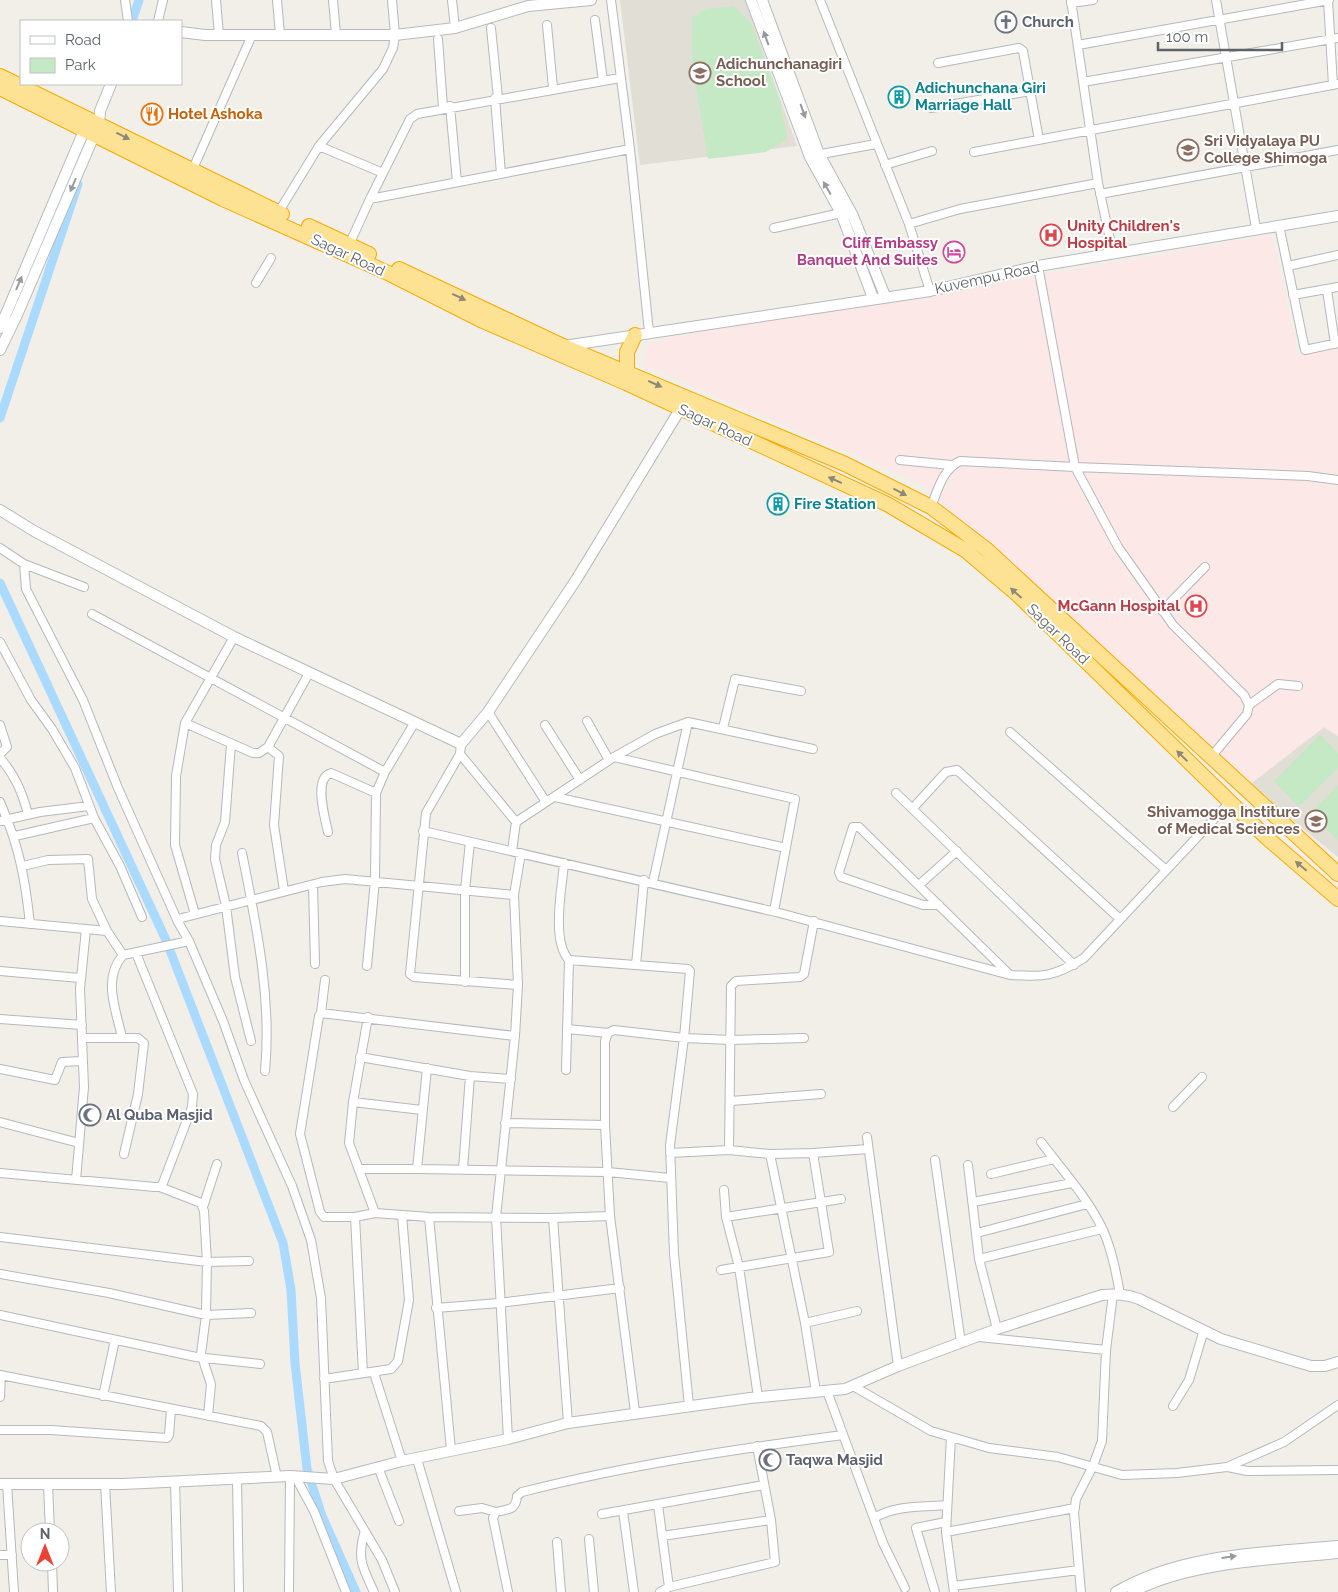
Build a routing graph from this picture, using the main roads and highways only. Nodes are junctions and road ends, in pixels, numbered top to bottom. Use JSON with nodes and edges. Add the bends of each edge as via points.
{"nodes":[{"id":1,"x":0,"y":76,"type":"edge"},
{"id":2,"x":0,"y":88,"type":"edge"},
{"id":3,"x":93,"y":124,"type":"junction"},
{"id":4,"x":642,"y":333,"type":"road end"},
{"id":5,"x":627,"y":371,"type":"junction"},
{"id":6,"x":684,"y":403,"type":"junction"},
{"id":7,"x":1338,"y":874,"type":"edge"},
{"id":8,"x":1338,"y":898,"type":"edge"}],
"edges":[{"from":1,"to":3,"type":"highway","name":"Sagar Road"},
{"from":2,"to":3,"type":"highway","name":"Sagar Road"},
{"from":3,"to":5,"type":"highway","name":"Sagar Road","one_way":true,"via":[[563,346]]},
{"from":3,"to":6,"type":"highway","name":"Sagar Road","via":[[223,199],[548,350]]},
{"from":4,"to":5,"type":"highway","via":[[627,352]]},
{"from":5,"to":6,"type":"highway","name":"Sagar Road","one_way":true},
{"from":6,"to":7,"type":"highway","name":"Sagar Road","one_way":true,"via":[[844,464],[931,508],[986,549]]},
{"from":8,"to":6,"type":"highway","name":"Sagar Road","one_way":true,"via":[[1266,837],[1018,595],[965,550],[887,504]]}]}
